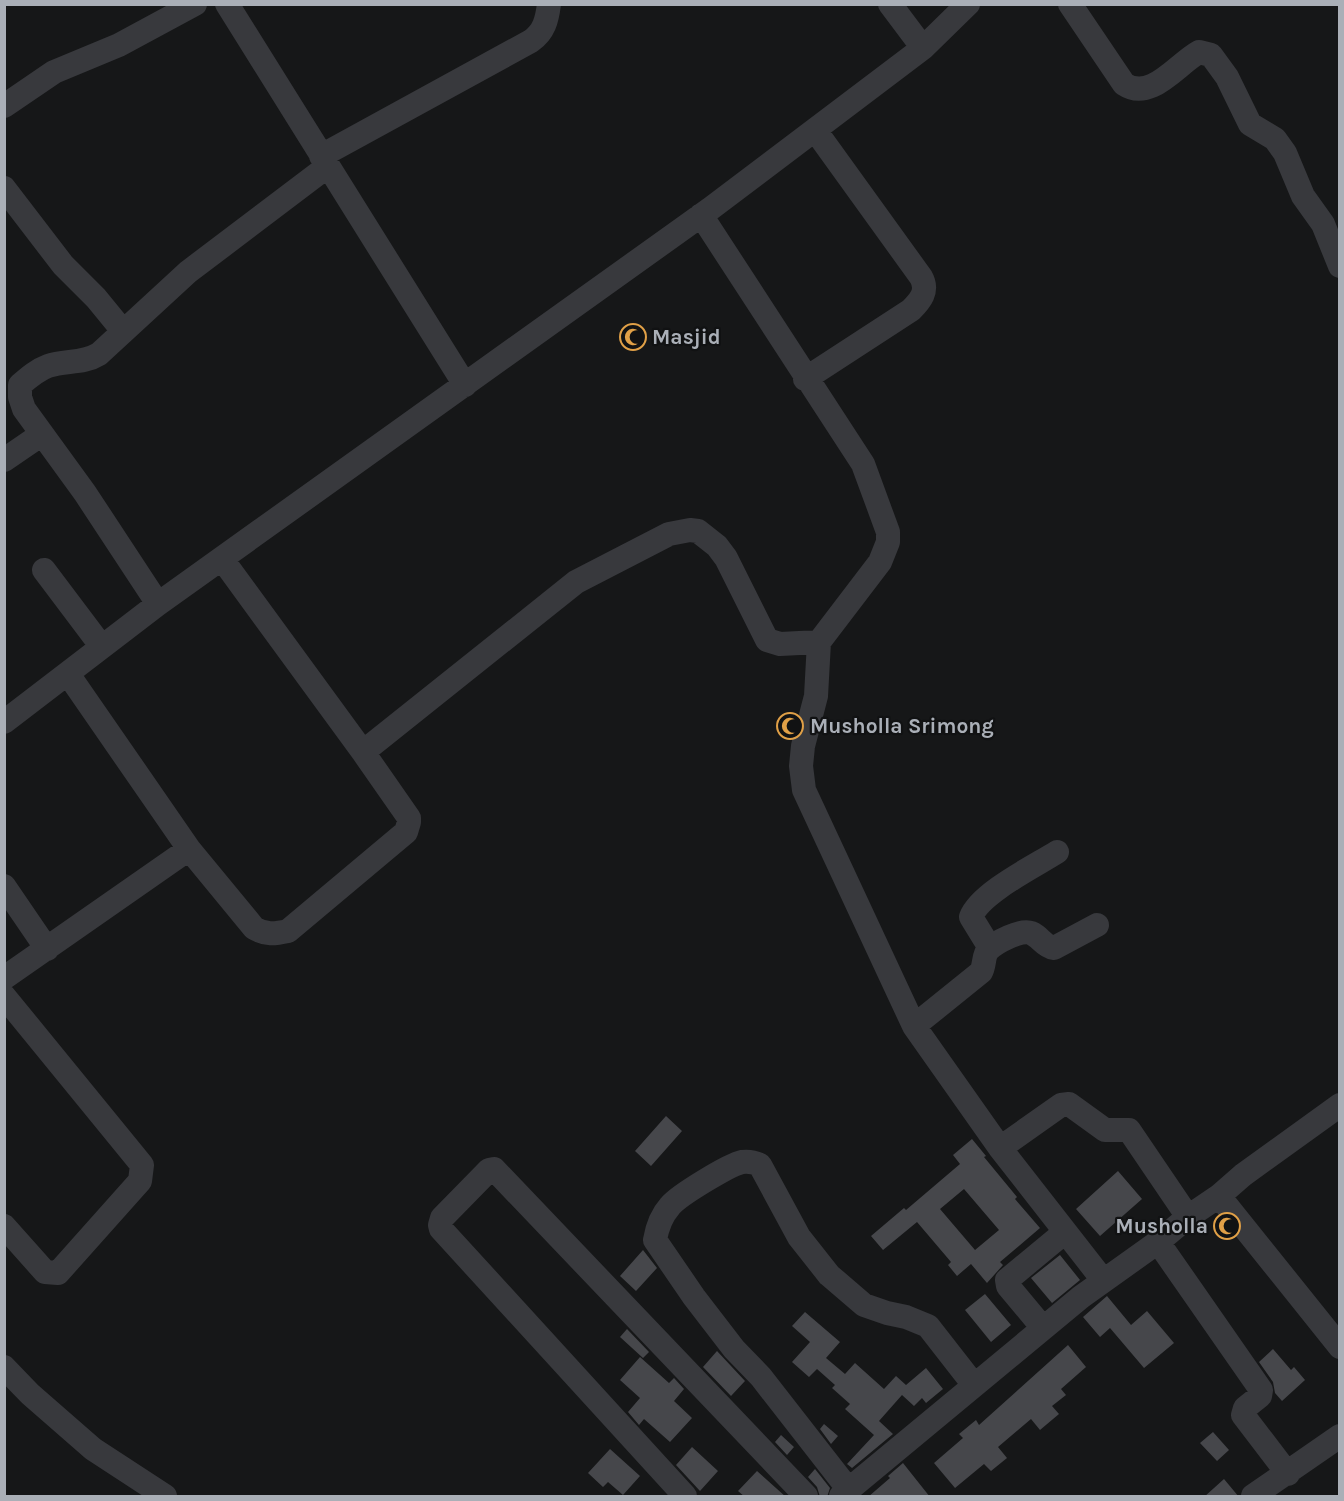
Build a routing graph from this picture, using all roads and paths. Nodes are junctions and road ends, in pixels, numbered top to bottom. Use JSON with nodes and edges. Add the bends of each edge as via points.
{"nodes":[{"id":1,"x":195,"y":4,"type":"edge"},
{"id":2,"x":226,"y":4,"type":"edge"},
{"id":3,"x":549,"y":4,"type":"edge"},
{"id":4,"x":890,"y":4,"type":"edge"},
{"id":5,"x":968,"y":4,"type":"edge"},
{"id":6,"x":1070,"y":4,"type":"edge"},
{"id":7,"x":923,"y":48,"type":"junction"},
{"id":8,"x":4,"y":106,"type":"edge"},
{"id":9,"x":815,"y":129,"type":"junction"},
{"id":10,"x":325,"y":161,"type":"junction"},
{"id":11,"x":4,"y":188,"type":"edge"},
{"id":12,"x":701,"y":215,"type":"junction"},
{"id":13,"x":1340,"y":266,"type":"edge"},
{"id":14,"x":123,"y":331,"type":"junction"},
{"id":15,"x":806,"y":379,"type":"junction"},
{"id":16,"x":465,"y":385,"type":"junction"},
{"id":17,"x":42,"y":434,"type":"junction"},
{"id":18,"x":4,"y":460,"type":"edge"},
{"id":19,"x":222,"y":559,"type":"junction"},
{"id":20,"x":44,"y":570,"type":"dead end"},
{"id":21,"x":158,"y":604,"type":"junction"},
{"id":22,"x":819,"y":642,"type":"junction"},
{"id":23,"x":102,"y":647,"type":"junction"},
{"id":24,"x":68,"y":674,"type":"junction"},
{"id":25,"x":4,"y":722,"type":"edge"},
{"id":26,"x":363,"y":752,"type":"junction"},
{"id":27,"x":189,"y":849,"type":"junction"},
{"id":28,"x":1057,"y":852,"type":"dead end"},
{"id":29,"x":4,"y":886,"type":"edge"},
{"id":30,"x":1097,"y":925,"type":"dead end"},
{"id":31,"x":990,"y":948,"type":"junction"},
{"id":32,"x":47,"y":949,"type":"junction"},
{"id":33,"x":4,"y":978,"type":"edge"},
{"id":34,"x":4,"y":996,"type":"edge"},
{"id":35,"x":914,"y":1026,"type":"junction"},
{"id":36,"x":1340,"y":1105,"type":"edge"},
{"id":37,"x":1000,"y":1148,"type":"junction"},
{"id":38,"x":1219,"y":1196,"type":"junction"},
{"id":39,"x":1188,"y":1217,"type":"junction"},
{"id":40,"x":4,"y":1226,"type":"edge"},
{"id":41,"x":1065,"y":1232,"type":"junction"},
{"id":42,"x":1158,"y":1242,"type":"junction"},
{"id":43,"x":1103,"y":1280,"type":"junction"},
{"id":44,"x":1043,"y":1328,"type":"junction"},
{"id":45,"x":1340,"y":1347,"type":"edge"},
{"id":46,"x":4,"y":1367,"type":"edge"},
{"id":47,"x":974,"y":1385,"type":"junction"},
{"id":48,"x":1340,"y":1436,"type":"edge"},
{"id":49,"x":1288,"y":1473,"type":"junction"},
{"id":50,"x":845,"y":1493,"type":"edge"},
{"id":51,"x":165,"y":1497,"type":"edge"},
{"id":52,"x":685,"y":1497,"type":"edge"},
{"id":53,"x":806,"y":1497,"type":"edge"},
{"id":54,"x":1253,"y":1497,"type":"edge"}],
"edges":[{"from":1,"to":8,"type":"street","via":[[119,45],[54,72]]},
{"from":2,"to":10,"type":"street"},
{"from":3,"to":10,"type":"street","via":[[540,35]]},
{"from":4,"to":7,"type":"street"},
{"from":5,"to":7,"type":"street"},
{"from":6,"to":13,"type":"street","via":[[1124,84],[1133,89],[1154,86],[1199,52],[1211,55],[1227,77],[1250,124],[1275,140],[1285,153],[1303,196],[1323,224]]},
{"from":7,"to":9,"type":"street"},
{"from":9,"to":12,"type":"street"},
{"from":9,"to":15,"type":"street","via":[[921,277],[924,288],[920,301],[911,310]]},
{"from":10,"to":14,"type":"street","via":[[188,272]]},
{"from":10,"to":16,"type":"street"},
{"from":11,"to":14,"type":"street","via":[[63,265]]},
{"from":12,"to":15,"type":"street"},
{"from":12,"to":16,"type":"street"},
{"from":14,"to":17,"type":"street","via":[[90,359],[47,366],[20,385],[24,409]]},
{"from":15,"to":22,"type":"street","via":[[863,464],[888,532],[880,562]]},
{"from":16,"to":19,"type":"street"},
{"from":17,"to":18,"type":"street"},
{"from":17,"to":21,"type":"street"},
{"from":19,"to":21,"type":"street"},
{"from":19,"to":26,"type":"street"},
{"from":20,"to":23,"type":"street"},
{"from":21,"to":23,"type":"street"},
{"from":22,"to":26,"type":"street","via":[[780,644],[766,640],[717,546],[698,531],[669,534],[576,582]]},
{"from":22,"to":35,"type":"street","via":[[816,696],[803,746],[804,790]]},
{"from":23,"to":24,"type":"street"},
{"from":24,"to":25,"type":"street"},
{"from":24,"to":27,"type":"street"},
{"from":26,"to":27,"type":"street","via":[[409,818],[408,827],[288,931],[274,934],[254,928]]},
{"from":27,"to":32,"type":"street"},
{"from":28,"to":31,"type":"street","via":[[986,896],[974,910],[971,917]]},
{"from":29,"to":32,"type":"street"},
{"from":30,"to":31,"type":"street","via":[[1054,948],[1026,932]]},
{"from":31,"to":35,"type":"street","via":[[981,972]]},
{"from":32,"to":33,"type":"street"},
{"from":34,"to":40,"type":"street","via":[[142,1165],[142,1171],[140,1180],[58,1273],[45,1272]]},
{"from":35,"to":37,"type":"street"},
{"from":36,"to":38,"type":"street"},
{"from":37,"to":39,"type":"street","via":[[1061,1105],[1069,1104],[1105,1130],[1129,1130]]},
{"from":37,"to":41,"type":"street"},
{"from":38,"to":39,"type":"street"},
{"from":38,"to":45,"type":"street"},
{"from":39,"to":42,"type":"street"},
{"from":41,"to":43,"type":"street"},
{"from":41,"to":44,"type":"street","via":[[1007,1280]]},
{"from":42,"to":43,"type":"street"},
{"from":42,"to":49,"type":"street","via":[[1261,1390],[1243,1415]]},
{"from":43,"to":44,"type":"street"},
{"from":44,"to":47,"type":"street"},
{"from":46,"to":51,"type":"street","via":[[93,1449]]},
{"from":47,"to":50,"type":"street"},
{"from":47,"to":50,"type":"street","via":[[928,1326],[864,1305],[829,1275],[799,1236],[760,1165],[754,1161],[718,1173],[670,1205],[655,1240]]},
{"from":48,"to":49,"type":"street"},
{"from":49,"to":54,"type":"street"},
{"from":52,"to":53,"type":"street","via":[[441,1229],[442,1218],[489,1170],[494,1169]]}]}
